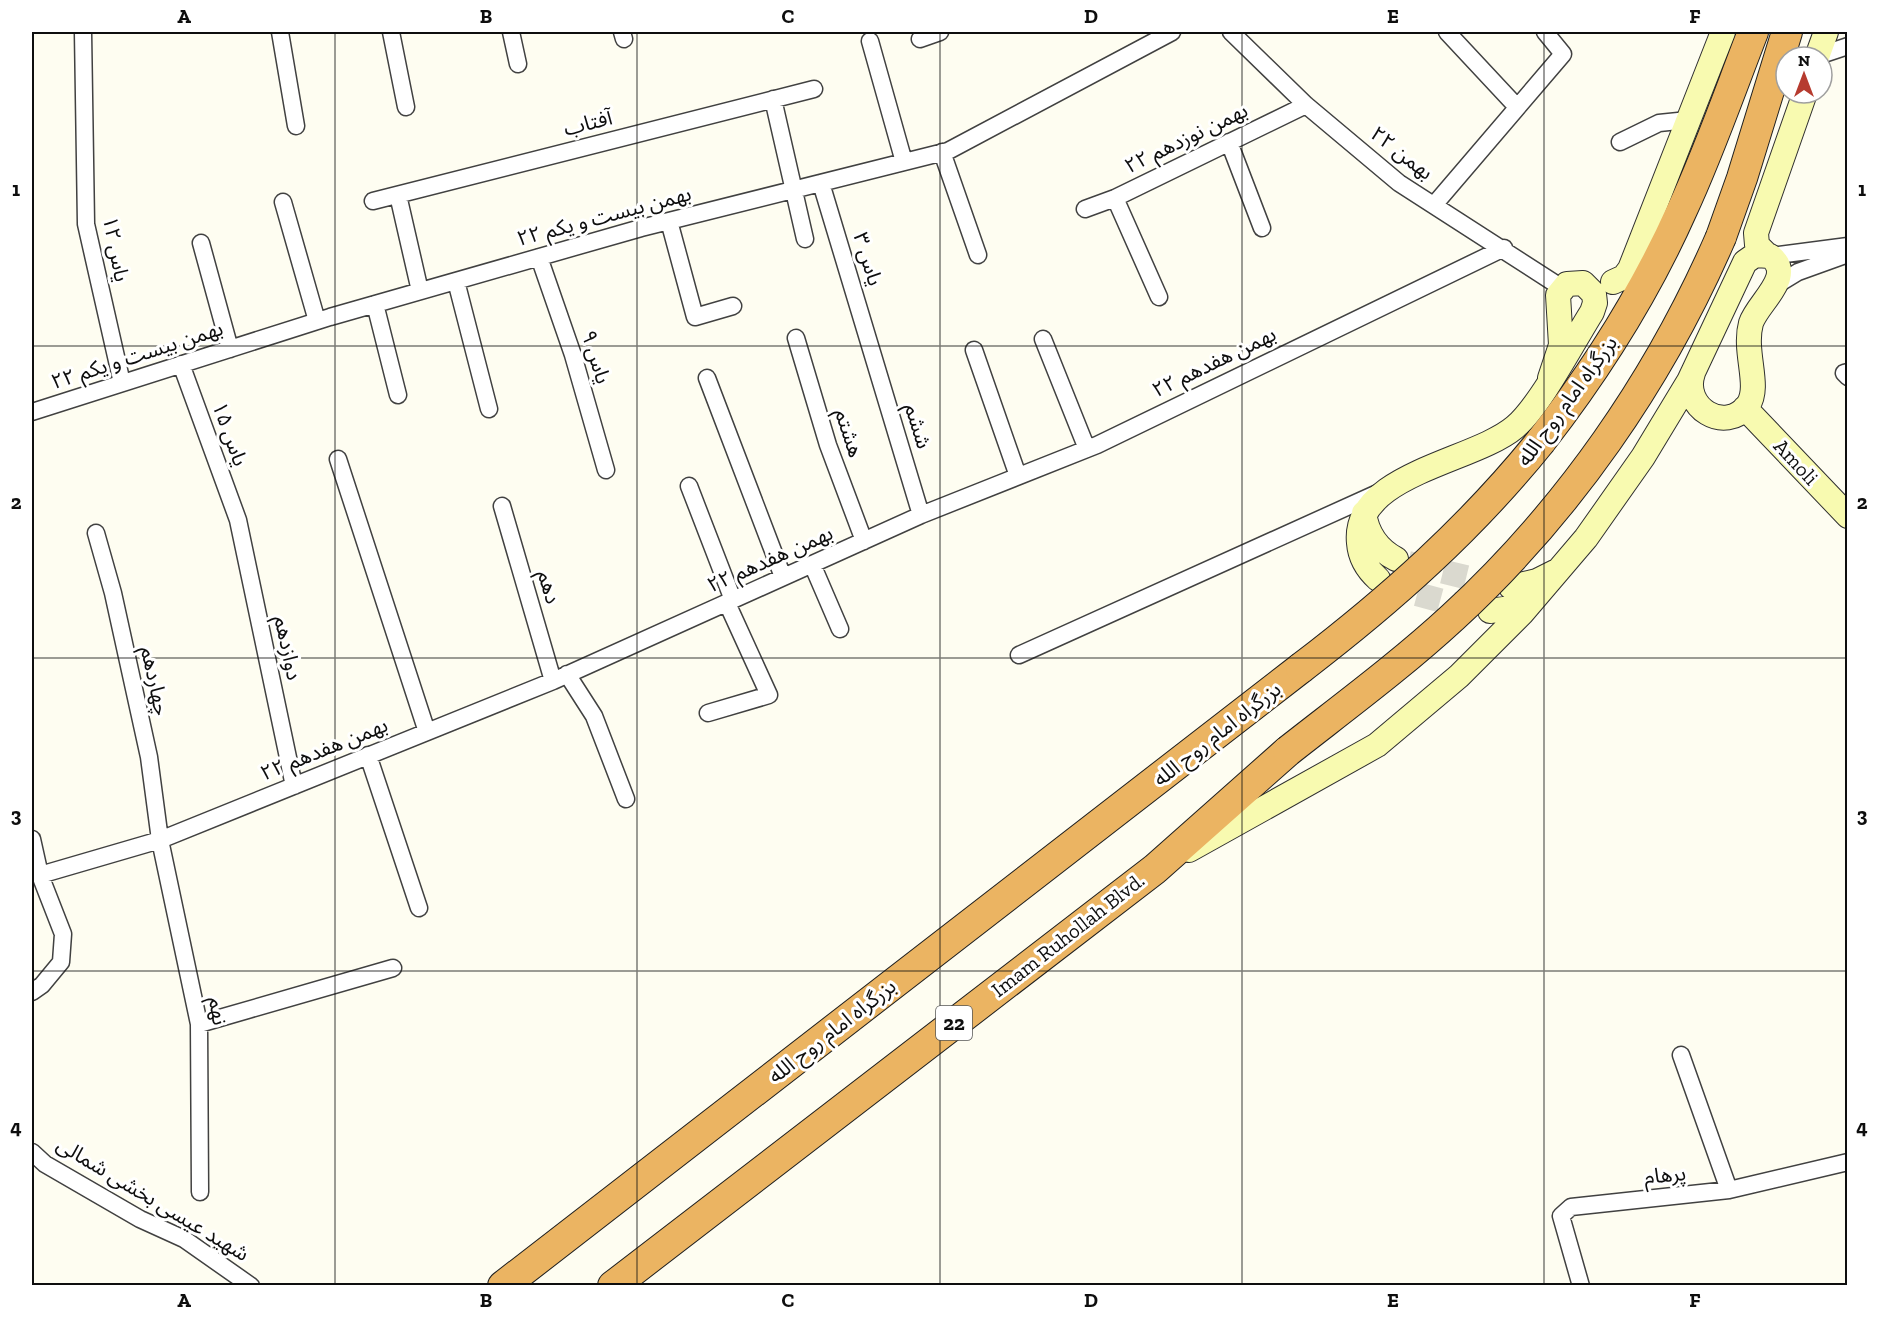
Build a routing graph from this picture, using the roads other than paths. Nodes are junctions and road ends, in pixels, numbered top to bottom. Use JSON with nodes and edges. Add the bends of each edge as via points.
{"nodes":[{"id":1,"x":83,"y":32,"type":"edge"},
{"id":2,"x":280,"y":32,"type":"edge"},
{"id":3,"x":391,"y":32,"type":"edge"},
{"id":4,"x":511,"y":32,"type":"edge"},
{"id":5,"x":940,"y":32,"type":"edge"},
{"id":6,"x":1172,"y":32,"type":"edge"},
{"id":7,"x":1231,"y":32,"type":"edge"},
{"id":8,"x":1447,"y":32,"type":"edge"},
{"id":9,"x":1545,"y":32,"type":"edge"},
{"id":10,"x":1723,"y":32,"type":"edge"},
{"id":11,"x":1753,"y":32,"type":"edge"},
{"id":12,"x":1787,"y":32,"type":"edge"},
{"id":13,"x":920,"y":39,"type":"dead end"},
{"id":14,"x":870,"y":41,"type":"dead end"},
{"id":15,"x":518,"y":64,"type":"dead end"},
{"id":16,"x":814,"y":89,"type":"dead end"},
{"id":17,"x":773,"y":99,"type":"junction"},
{"id":18,"x":1306,"y":105,"type":"junction"},
{"id":19,"x":1801,"y":105,"type":"edge"},
{"id":20,"x":406,"y":107,"type":"dead end"},
{"id":21,"x":1517,"y":107,"type":"junction"},
{"id":22,"x":1688,"y":120,"type":"junction"},
{"id":23,"x":296,"y":126,"type":"dead end"},
{"id":24,"x":1229,"y":142,"type":"junction"},
{"id":25,"x":1620,"y":142,"type":"dead end"},
{"id":26,"x":942,"y":152,"type":"junction"},
{"id":27,"x":904,"y":162,"type":"junction"},
{"id":28,"x":821,"y":183,"type":"junction"},
{"id":29,"x":793,"y":190,"type":"junction"},
{"id":30,"x":398,"y":195,"type":"junction"},
{"id":31,"x":1115,"y":198,"type":"junction"},
{"id":32,"x":373,"y":201,"type":"dead end"},
{"id":33,"x":283,"y":202,"type":"dead end"},
{"id":34,"x":1434,"y":205,"type":"junction"},
{"id":35,"x":1085,"y":209,"type":"dead end"},
{"id":36,"x":669,"y":221,"type":"junction"},
{"id":37,"x":1262,"y":228,"type":"dead end"},
{"id":38,"x":806,"y":239,"type":"dead end"},
{"id":39,"x":201,"y":243,"type":"dead end"},
{"id":40,"x":1665,"y":246,"type":"junction"},
{"id":41,"x":1848,"y":246,"type":"edge"},
{"id":42,"x":1504,"y":248,"type":"junction"},
{"id":43,"x":1848,"y":254,"type":"edge"},
{"id":44,"x":978,"y":255,"type":"dead end"},
{"id":45,"x":1769,"y":256,"type":"junction"},
{"id":46,"x":539,"y":257,"type":"junction"},
{"id":47,"x":456,"y":281,"type":"junction"},
{"id":48,"x":1613,"y":282,"type":"junction"},
{"id":49,"x":1572,"y":285,"type":"junction"},
{"id":50,"x":1775,"y":286,"type":"junction"},
{"id":51,"x":420,"y":291,"type":"junction"},
{"id":52,"x":1158,"y":297,"type":"dead end"},
{"id":53,"x":375,"y":304,"type":"junction"},
{"id":54,"x":733,"y":306,"type":"dead end"},
{"id":55,"x":317,"y":321,"type":"junction"},
{"id":56,"x":796,"y":338,"type":"dead end"},
{"id":57,"x":1043,"y":339,"type":"dead end"},
{"id":58,"x":230,"y":349,"type":"junction"},
{"id":59,"x":871,"y":349,"type":"joint"},
{"id":60,"x":974,"y":350,"type":"dead end"},
{"id":61,"x":181,"y":364,"type":"junction"},
{"id":62,"x":1848,"y":372,"type":"edge"},
{"id":63,"x":1693,"y":373,"type":"junction"},
{"id":64,"x":1848,"y":377,"type":"edge"},
{"id":65,"x":707,"y":378,"type":"dead end"},
{"id":66,"x":1550,"y":378,"type":"junction"},
{"id":67,"x":122,"y":383,"type":"junction"},
{"id":68,"x":398,"y":394,"type":"dead end"},
{"id":69,"x":1745,"y":408,"type":"junction"},
{"id":70,"x":32,"y":409,"type":"edge"},
{"id":71,"x":489,"y":409,"type":"dead end"},
{"id":72,"x":1722,"y":418,"type":"junction"},
{"id":73,"x":1087,"y":449,"type":"junction"},
{"id":74,"x":1647,"y":450,"type":"junction"},
{"id":75,"x":338,"y":459,"type":"dead end"},
{"id":76,"x":606,"y":470,"type":"dead end"},
{"id":77,"x":1018,"y":477,"type":"junction"},
{"id":78,"x":689,"y":486,"type":"dead end"},
{"id":79,"x":1389,"y":488,"type":"junction"},
{"id":80,"x":502,"y":506,"type":"dead end"},
{"id":81,"x":1364,"y":513,"type":"junction"},
{"id":82,"x":921,"y":515,"type":"junction"},
{"id":83,"x":1848,"y":516,"type":"edge"},
{"id":84,"x":237,"y":520,"type":"joint"},
{"id":85,"x":96,"y":533,"type":"dead end"},
{"id":86,"x":864,"y":541,"type":"junction"},
{"id":87,"x":1396,"y":559,"type":"tunnel mouth"},
{"id":88,"x":812,"y":564,"type":"junction"},
{"id":89,"x":1564,"y":565,"type":"junction"},
{"id":90,"x":783,"y":577,"type":"junction"},
{"id":91,"x":1378,"y":579,"type":"tunnel mouth"},
{"id":92,"x":1511,"y":586,"type":"tunnel mouth"},
{"id":93,"x":1542,"y":591,"type":"junction"},
{"id":94,"x":730,"y":601,"type":"junction"},
{"id":95,"x":1490,"y":611,"type":"tunnel mouth"},
{"id":96,"x":840,"y":628,"type":"dead end"},
{"id":97,"x":1019,"y":655,"type":"dead end"},
{"id":98,"x":560,"y":678,"type":"junction"},
{"id":99,"x":708,"y":713,"type":"dead end"},
{"id":100,"x":427,"y":732,"type":"junction"},
{"id":101,"x":368,"y":755,"type":"junction"},
{"id":102,"x":294,"y":786,"type":"junction"},
{"id":103,"x":626,"y":799,"type":"dead end"},
{"id":104,"x":32,"y":839,"type":"edge"},
{"id":105,"x":160,"y":840,"type":"junction"},
{"id":106,"x":1155,"y":869,"type":"junction"},
{"id":107,"x":36,"y":873,"type":"edge"},
{"id":108,"x":419,"y":908,"type":"dead end"},
{"id":109,"x":393,"y":968,"type":"dead end"},
{"id":110,"x":32,"y":992,"type":"edge"},
{"id":111,"x":199,"y":1024,"type":"junction"},
{"id":112,"x":1681,"y":1055,"type":"dead end"},
{"id":113,"x":32,"y":1152,"type":"edge"},
{"id":114,"x":1848,"y":1162,"type":"edge"},
{"id":115,"x":1729,"y":1190,"type":"junction"},
{"id":116,"x":200,"y":1192,"type":"dead end"},
{"id":117,"x":251,"y":1286,"type":"edge"},
{"id":118,"x":503,"y":1286,"type":"edge"},
{"id":119,"x":613,"y":1286,"type":"edge"},
{"id":120,"x":1581,"y":1286,"type":"edge"}],
"edges":[{"from":1,"to":67,"type":"street","name":"یاس ۱۲","via":[[86,224]]},
{"from":2,"to":23,"type":"street"},
{"from":3,"to":20,"type":"street"},
{"from":4,"to":15,"type":"street"},
{"from":5,"to":13,"type":"street"},
{"from":6,"to":26,"type":"street","name":"۲۲ بهمن بیست و یکم"},
{"from":7,"to":18,"type":"street","name":"۲۲ بهمن"},
{"from":8,"to":21,"type":"street"},
{"from":9,"to":21,"type":"street","via":[[1563,54]]},
{"from":10,"to":22,"type":"main road"},
{"from":11,"to":40,"type":"highway","name":"بزرگراه امام روح الله"},
{"from":12,"to":106,"type":"highway","name":"Imam Ruhollah Blvd.","number":"22","bridge":true,"via":[[1721,237],[1674,333],[1608,439],[1542,524],[1468,602],[1402,662],[1287,751]]},
{"from":14,"to":27,"type":"street"},
{"from":16,"to":17,"type":"street","name":"آفتاب"},
{"from":17,"to":29,"type":"street"},
{"from":17,"to":30,"type":"street","name":"آفتاب"},
{"from":18,"to":24,"type":"street","name":"۲۲ بهمن نوزدهم"},
{"from":18,"to":34,"type":"street","name":"۲۲ بهمن","via":[[1399,183]]},
{"from":19,"to":45,"type":"main road","via":[[1756,233],[1757,245]]},
{"from":21,"to":34,"type":"street"},
{"from":22,"to":25,"type":"street","via":[[1659,123]]},
{"from":22,"to":48,"type":"main road","via":[[1630,268],[1624,277]]},
{"from":24,"to":31,"type":"street","name":"۲۲ بهمن نوزدهم"},
{"from":24,"to":37,"type":"street"},
{"from":26,"to":27,"type":"street","name":"۲۲ بهمن بیست و یکم"},
{"from":26,"to":44,"type":"street"},
{"from":27,"to":28,"type":"street","name":"۲۲ بهمن بیست و یکم"},
{"from":28,"to":29,"type":"street","name":"۲۲ بهمن بیست و یکم"},
{"from":28,"to":59,"type":"street","name":"یاس ۳"},
{"from":29,"to":36,"type":"street","name":"۲۲ بهمن بیست و یکم"},
{"from":29,"to":38,"type":"street"},
{"from":30,"to":32,"type":"street","name":"آفتاب"},
{"from":30,"to":51,"type":"street"},
{"from":31,"to":35,"type":"street","name":"۲۲ بهمن نوزدهم"},
{"from":31,"to":52,"type":"street"},
{"from":33,"to":55,"type":"street"},
{"from":34,"to":42,"type":"street","name":"۲۲ بهمن"},
{"from":36,"to":46,"type":"street","name":"۲۲ بهمن بیست و یکم"},
{"from":36,"to":54,"type":"street","via":[[695,317]]},
{"from":39,"to":58,"type":"street"},
{"from":40,"to":48,"type":"main road","via":[[1644,268]]},
{"from":40,"to":118,"type":"highway","name":"بزرگراه امام روح الله","bridge":true,"via":[[1609,346],[1541,441],[1481,511],[1426,566],[1366,618]]},
{"from":41,"to":45,"type":"street"},
{"from":42,"to":49,"type":"street","name":"۲۲ بهمن"},
{"from":42,"to":73,"type":"street","name":"۲۲ بهمن هفدهم"},
{"from":43,"to":50,"type":"street","via":[[1798,272]]},
{"from":45,"to":50,"type":"main road","via":[[1780,268]]},
{"from":45,"to":63,"type":"main road","via":[[1755,255],[1745,262]]},
{"from":46,"to":47,"type":"street","name":"۲۲ بهمن بیست و یکم"},
{"from":46,"to":76,"type":"street","name":"یاس ۹","via":[[573,355]]},
{"from":47,"to":51,"type":"street","name":"۲۲ بهمن بیست و یکم"},
{"from":47,"to":71,"type":"street"},
{"from":48,"to":49,"type":"main road"},
{"from":49,"to":66,"type":"main road","via":[[1557,300],[1561,345]]},
{"from":49,"to":66,"type":"main road","via":[[1594,294],[1595,306]]},
{"from":50,"to":69,"type":"main road","via":[[1758,307],[1749,333],[1754,389]]},
{"from":51,"to":53,"type":"street","name":"۲۲ بهمن بیست و یکم"},
{"from":53,"to":55,"type":"street","name":"۲۲ بهمن بیست و یکم"},
{"from":53,"to":68,"type":"street"},
{"from":55,"to":58,"type":"street","name":"۲۲ بهمن بیست و یکم"},
{"from":56,"to":86,"type":"street","name":"هشتم","via":[[828,445]]},
{"from":57,"to":73,"type":"street"},
{"from":58,"to":61,"type":"street","name":"۲۲ بهمن بیست و یکم"},
{"from":59,"to":82,"type":"street","name":"ششم"},
{"from":60,"to":77,"type":"street"},
{"from":61,"to":67,"type":"street","name":"۲۲ بهمن بیست و یکم"},
{"from":61,"to":84,"type":"street","name":"یاس ۱۵"},
{"from":62,"to":64,"type":"street","via":[[1844,372]]},
{"from":63,"to":72,"type":"main road","via":[[1690,388],[1695,403],[1707,414]]},
{"from":63,"to":74,"type":"main road"},
{"from":65,"to":90,"type":"street"},
{"from":66,"to":79,"type":"main road","via":[[1527,415],[1507,434]]},
{"from":67,"to":70,"type":"street","name":"۲۲ بهمن بیست و یکم"},
{"from":69,"to":72,"type":"main road"},
{"from":69,"to":83,"type":"main road","name":"Amoli"},
{"from":72,"to":74,"type":"main road","via":[[1679,425]]},
{"from":73,"to":77,"type":"street","name":"۲۲ بهمن هفدهم"},
{"from":74,"to":89,"type":"main road"},
{"from":75,"to":100,"type":"street"},
{"from":77,"to":82,"type":"street","name":"۲۲ بهمن هفدهم"},
{"from":78,"to":94,"type":"street"},
{"from":79,"to":81,"type":"main road"},
{"from":79,"to":97,"type":"street"},
{"from":80,"to":98,"type":"street","name":"دهم"},
{"from":81,"to":87,"type":"main road","via":[[1372,538]]},
{"from":81,"to":91,"type":"main road","via":[[1359,548]]},
{"from":82,"to":86,"type":"street","name":"۲۲ بهمن هفدهم"},
{"from":84,"to":102,"type":"street","name":"دوازدهم"},
{"from":85,"to":105,"type":"street","name":"چهاردهم","via":[[148,757]]},
{"from":86,"to":88,"type":"street","name":"۲۲ بهمن هفدهم"},
{"from":88,"to":90,"type":"street","name":"۲۲ بهمن هفدهم"},
{"from":88,"to":96,"type":"street"},
{"from":89,"to":92,"type":"main road","via":[[1537,581]]},
{"from":89,"to":93,"type":"main road"},
{"from":90,"to":94,"type":"street","name":"۲۲ بهمن هفدهم"},
{"from":93,"to":95,"type":"main road","via":[[1517,606]]},
{"from":93,"to":106,"type":"main road","via":[[1465,670],[1377,745]]},
{"from":94,"to":98,"type":"street","name":"۲۲ بهمن هفدهم"},
{"from":94,"to":99,"type":"street","via":[[769,695]]},
{"from":98,"to":100,"type":"street","name":"۲۲ بهمن هفدهم"},
{"from":98,"to":103,"type":"street","name":"دهم","via":[[594,716]]},
{"from":100,"to":101,"type":"street","name":"۲۲ بهمن هفدهم"},
{"from":101,"to":102,"type":"street","name":"۲۲ بهمن هفدهم"},
{"from":101,"to":108,"type":"street"},
{"from":102,"to":105,"type":"street","name":"۲۲ بهمن هفدهم"},
{"from":104,"to":107,"type":"street"},
{"from":105,"to":107,"type":"street","name":"۲۲ بهمن هفدهم"},
{"from":105,"to":111,"type":"street","name":"نهم"},
{"from":106,"to":119,"type":"highway","name":"Imam Ruhollah Blvd.","number":"22"},
{"from":107,"to":110,"type":"street","via":[[63,934],[61,962]]},
{"from":109,"to":111,"type":"street"},
{"from":111,"to":116,"type":"street","name":"نهم"},
{"from":112,"to":115,"type":"street"},
{"from":113,"to":117,"type":"street","name":"شهید عیسی بخشی شمالی","via":[[45,1164],[184,1239]]},
{"from":114,"to":115,"type":"street","name":"پرهام"},
{"from":115,"to":120,"type":"street","name":"پرهام","via":[[1571,1207],[1561,1216]]}]}
